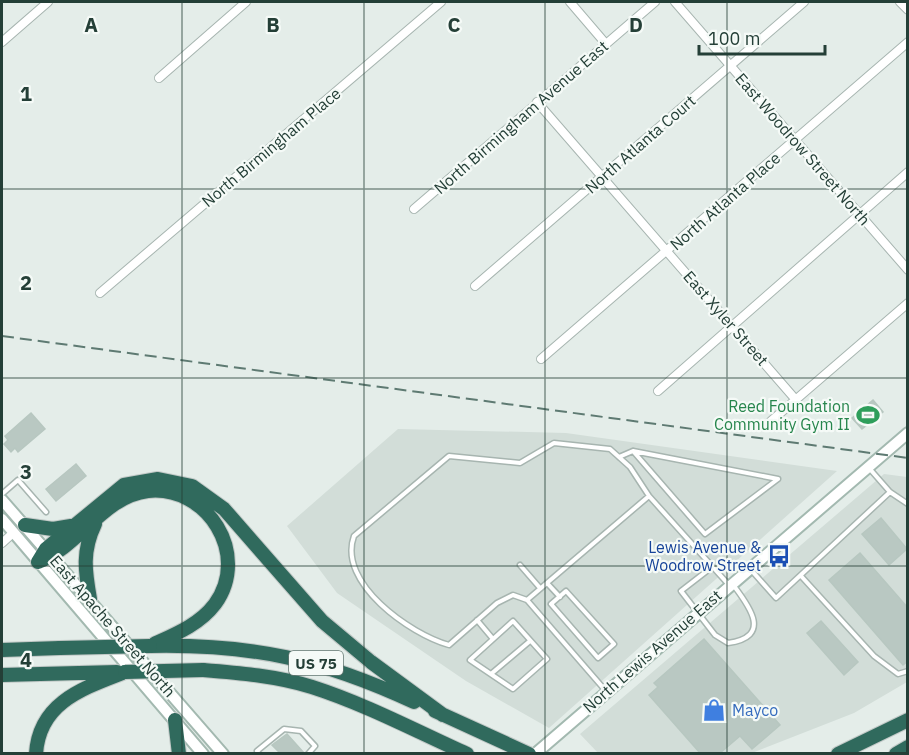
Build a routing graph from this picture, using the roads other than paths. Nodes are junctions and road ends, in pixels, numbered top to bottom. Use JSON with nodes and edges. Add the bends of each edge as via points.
{"nodes":[{"id":1,"x":48,"y":2,"type":"edge"},
{"id":2,"x":246,"y":2,"type":"edge"},
{"id":3,"x":441,"y":2,"type":"edge"},
{"id":4,"x":570,"y":2,"type":"edge"},
{"id":5,"x":655,"y":2,"type":"edge"},
{"id":6,"x":675,"y":2,"type":"edge"},
{"id":7,"x":804,"y":2,"type":"edge"},
{"id":8,"x":900,"y":2,"type":"edge"},
{"id":9,"x":908,"y":10,"type":"edge"},
{"id":10,"x":2,"y":42,"type":"edge"},
{"id":11,"x":908,"y":42,"type":"edge"},
{"id":12,"x":606,"y":44,"type":"junction"},
{"id":13,"x":730,"y":66,"type":"junction"},
{"id":14,"x":159,"y":78,"type":"dead end"},
{"id":15,"x":537,"y":102,"type":"junction"},
{"id":16,"x":795,"y":140,"type":"junction"},
{"id":17,"x":908,"y":172,"type":"edge"},
{"id":18,"x":603,"y":175,"type":"junction"},
{"id":19,"x":414,"y":209,"type":"dead end"},
{"id":20,"x":860,"y":214,"type":"junction"},
{"id":21,"x":667,"y":250,"type":"junction"},
{"id":22,"x":908,"y":270,"type":"edge"},
{"id":23,"x":476,"y":286,"type":"dead end"},
{"id":24,"x":100,"y":292,"type":"dead end"},
{"id":25,"x":908,"y":303,"type":"edge"},
{"id":26,"x":732,"y":325,"type":"junction"},
{"id":27,"x":542,"y":359,"type":"dead end"},
{"id":28,"x":658,"y":391,"type":"dead end"},
{"id":29,"x":796,"y":400,"type":"junction"},
{"id":30,"x":771,"y":421,"type":"dead end"},
{"id":31,"x":908,"y":433,"type":"edge"},
{"id":32,"x":633,"y":451,"type":"junction"},
{"id":33,"x":619,"y":457,"type":"junction"},
{"id":34,"x":868,"y":467,"type":"junction"},
{"id":35,"x":890,"y":492,"type":"junction"},
{"id":36,"x":2,"y":494,"type":"edge"},
{"id":37,"x":649,"y":496,"type":"junction"},
{"id":38,"x":2,"y":500,"type":"edge"},
{"id":39,"x":908,"y":504,"type":"edge"},
{"id":40,"x":46,"y":512,"type":"dead end"},
{"id":41,"x":2,"y":519,"type":"edge"},
{"id":42,"x":97,"y":519,"type":"junction"},
{"id":43,"x":25,"y":525,"type":"junction"},
{"id":44,"x":73,"y":526,"type":"junction"},
{"id":45,"x":13,"y":533,"type":"junction"},
{"id":46,"x":2,"y":543,"type":"edge"},
{"id":47,"x":50,"y":553,"type":"junction"},
{"id":48,"x":38,"y":562,"type":"junction"},
{"id":49,"x":520,"y":565,"type":"dead end"},
{"id":50,"x":712,"y":567,"type":"junction"},
{"id":51,"x":750,"y":568,"type":"junction"},
{"id":52,"x":801,"y":576,"type":"junction"},
{"id":53,"x":547,"y":583,"type":"junction"},
{"id":54,"x":730,"y":584,"type":"junction"},
{"id":55,"x":540,"y":588,"type":"junction"},
{"id":56,"x":560,"y":597,"type":"junction"},
{"id":57,"x":90,"y":599,"type":"junction"},
{"id":58,"x":527,"y":600,"type":"junction"},
{"id":59,"x":696,"y":614,"type":"junction"},
{"id":60,"x":477,"y":620,"type":"junction"},
{"id":61,"x":493,"y":639,"type":"junction"},
{"id":62,"x":178,"y":640,"type":"junction"},
{"id":63,"x":530,"y":641,"type":"junction"},
{"id":64,"x":2,"y":650,"type":"edge"},
{"id":65,"x":908,"y":671,"type":"edge"},
{"id":66,"x":491,"y":674,"type":"junction"},
{"id":67,"x":2,"y":675,"type":"edge"},
{"id":68,"x":87,"y":679,"type":"junction"},
{"id":69,"x":605,"y":691,"type":"junction"},
{"id":70,"x":443,"y":715,"type":"junction"},
{"id":71,"x":175,"y":720,"type":"junction"},
{"id":72,"x":908,"y":720,"type":"edge"},
{"id":73,"x":908,"y":747,"type":"edge"},
{"id":74,"x":36,"y":753,"type":"edge"},
{"id":75,"x":179,"y":753,"type":"edge"},
{"id":76,"x":203,"y":753,"type":"edge"},
{"id":77,"x":223,"y":753,"type":"edge"},
{"id":78,"x":259,"y":753,"type":"edge"},
{"id":79,"x":308,"y":753,"type":"edge"},
{"id":80,"x":467,"y":753,"type":"edge"},
{"id":81,"x":529,"y":753,"type":"edge"},
{"id":82,"x":535,"y":753,"type":"edge"},
{"id":83,"x":838,"y":753,"type":"edge"},
{"id":84,"x":897,"y":753,"type":"edge"}],
"edges":[{"from":1,"to":10,"type":"street"},
{"from":2,"to":14,"type":"street"},
{"from":3,"to":24,"type":"street","name":"North Birmingham Place"},
{"from":4,"to":12,"type":"street"},
{"from":5,"to":12,"type":"street","name":"North Birmingham Avenue East"},
{"from":6,"to":13,"type":"street","name":"East Woodrow Street North"},
{"from":7,"to":13,"type":"street","name":"North Atlanta Court"},
{"from":8,"to":9,"type":"street"},
{"from":11,"to":16,"type":"street","name":"North Atlanta Place"},
{"from":12,"to":15,"type":"street","name":"North Birmingham Avenue East"},
{"from":13,"to":16,"type":"street","name":"East Woodrow Street North"},
{"from":13,"to":18,"type":"street","name":"North Atlanta Court"},
{"from":15,"to":18,"type":"street","name":"East Xyler Street"},
{"from":15,"to":19,"type":"street","name":"North Birmingham Avenue East"},
{"from":16,"to":20,"type":"street","name":"East Woodrow Street North"},
{"from":16,"to":21,"type":"street","name":"North Atlanta Place"},
{"from":17,"to":20,"type":"street"},
{"from":18,"to":21,"type":"street","name":"East Xyler Street"},
{"from":18,"to":23,"type":"street","name":"North Atlanta Court"},
{"from":20,"to":22,"type":"street","name":"East Woodrow Street North"},
{"from":20,"to":26,"type":"street"},
{"from":21,"to":26,"type":"street","name":"East Xyler Street"},
{"from":21,"to":27,"type":"street","name":"North Atlanta Place"},
{"from":25,"to":29,"type":"street"},
{"from":26,"to":28,"type":"street"},
{"from":26,"to":29,"type":"street","name":"East Xyler Street"},
{"from":29,"to":30,"type":"street"},
{"from":31,"to":34,"type":"main road","name":"North Lewis Avenue East"},
{"from":32,"to":32,"type":"lane","via":[[745,472],[778,479],[705,534]]},
{"from":32,"to":33,"type":"lane"},
{"from":33,"to":37,"type":"lane"},
{"from":33,"to":60,"type":"lane","via":[[610,449],[554,443],[519,463],[449,456],[354,536],[350,547],[357,578],[384,607],[411,627],[449,645]]},
{"from":34,"to":35,"type":"lane"},
{"from":34,"to":51,"type":"main road","name":"North Lewis Avenue East"},
{"from":35,"to":39,"type":"lane"},
{"from":35,"to":52,"type":"lane"},
{"from":36,"to":40,"type":"lane","via":[[18,480]]},
{"from":37,"to":50,"type":"lane"},
{"from":37,"to":53,"type":"lane"},
{"from":38,"to":43,"type":"main road","name":"East Apache Street North"},
{"from":41,"to":45,"type":"main road","name":"East Apache Street North"},
{"from":42,"to":47,"type":"highway"},
{"from":42,"to":57,"type":"highway","via":[[84,557]]},
{"from":42,"to":62,"type":"highway","via":[[121,500],[156,491],[185,497],[215,522],[227,553],[223,588],[209,611]]},
{"from":43,"to":44,"type":"highway","via":[[53,529]]},
{"from":43,"to":47,"type":"main road","name":"East Apache Street North"},
{"from":44,"to":47,"type":"highway"},
{"from":44,"to":70,"type":"highway","via":[[111,494],[131,483],[164,479],[200,490],[224,510],[322,621]]},
{"from":45,"to":46,"type":"street"},
{"from":45,"to":48,"type":"main road","name":"East Apache Street North"},
{"from":47,"to":48,"type":"highway"},
{"from":47,"to":57,"type":"main road","name":"East Apache Street North"},
{"from":48,"to":71,"type":"main road","name":"East Apache Street North"},
{"from":49,"to":55,"type":"lane"},
{"from":50,"to":54,"type":"lane"},
{"from":50,"to":59,"type":"lane","via":[[681,591]]},
{"from":51,"to":52,"type":"lane","via":[[776,598]]},
{"from":51,"to":54,"type":"main road","name":"North Lewis Avenue East"},
{"from":52,"to":65,"type":"lane","via":[[886,667],[898,674]]},
{"from":53,"to":55,"type":"lane"},
{"from":53,"to":56,"type":"lane"},
{"from":54,"to":59,"type":"main road","name":"North Lewis Avenue East"},
{"from":54,"to":59,"type":"lane","via":[[754,614],[752,630],[745,637],[728,643]]},
{"from":55,"to":58,"type":"lane"},
{"from":56,"to":56,"type":"lane","via":[[551,604],[598,658],[614,644],[566,591]]},
{"from":57,"to":77,"type":"main road","name":"East Apache Street North"},
{"from":58,"to":60,"type":"lane","via":[[513,595]]},
{"from":58,"to":69,"type":"lane"},
{"from":59,"to":69,"type":"main road","name":"North Lewis Avenue East"},
{"from":60,"to":61,"type":"lane"},
{"from":61,"to":63,"type":"lane","via":[[513,621]]},
{"from":61,"to":66,"type":"lane","via":[[470,660]]},
{"from":62,"to":64,"type":"highway","number":"US 75","bridge":true,"via":[[150,646]]},
{"from":62,"to":70,"type":"highway","number":"US 75","via":[[313,662]]},
{"from":63,"to":66,"type":"lane"},
{"from":63,"to":66,"type":"lane","via":[[547,659],[513,689]]},
{"from":67,"to":68,"type":"highway","number":"US 75"},
{"from":68,"to":74,"type":"highway","via":[[53,709],[39,732]]},
{"from":68,"to":80,"type":"highway","number":"US 75","bridge":true,"via":[[125,672],[203,670],[258,675],[310,686]]},
{"from":69,"to":82,"type":"main road","name":"North Lewis Avenue East"},
{"from":70,"to":81,"type":"highway","number":"US 75"},
{"from":71,"to":75,"type":"highway"},
{"from":71,"to":76,"type":"main road","name":"East Apache Street North"},
{"from":72,"to":83,"type":"highway"},
{"from":73,"to":84,"type":"highway"},
{"from":78,"to":79,"type":"lane","via":[[284,729],[301,731],[315,747]]}]}
